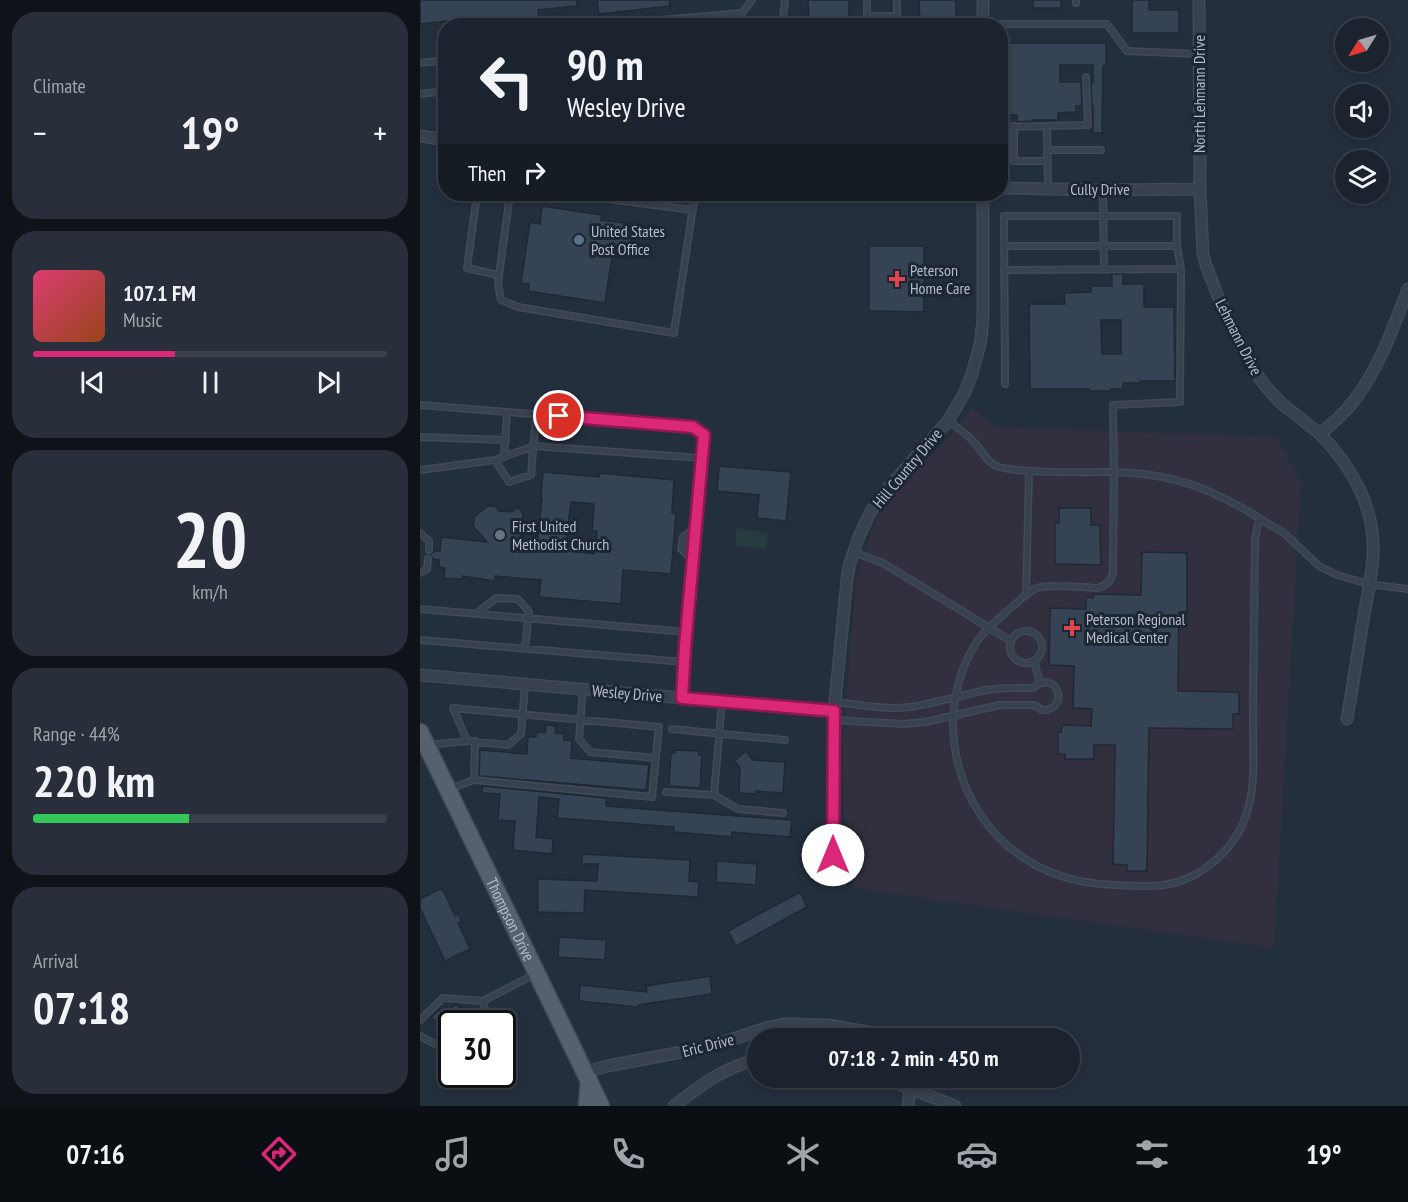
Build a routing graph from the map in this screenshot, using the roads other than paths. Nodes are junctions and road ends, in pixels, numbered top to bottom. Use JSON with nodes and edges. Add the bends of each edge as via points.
{"nodes":[{"id":1,"x":752,"y":0,"type":"edge"},
{"id":2,"x":785,"y":0,"type":"edge"},
{"id":3,"x":867,"y":0,"type":"edge"},
{"id":4,"x":897,"y":0,"type":"edge"},
{"id":5,"x":983,"y":0,"type":"edge"},
{"id":6,"x":1199,"y":0,"type":"edge"},
{"id":7,"x":742,"y":13,"type":"junction"},
{"id":8,"x":684,"y":18,"type":"edge"},
{"id":9,"x":742,"y":18,"type":"edge"},
{"id":10,"x":783,"y":18,"type":"edge"},
{"id":11,"x":983,"y":18,"type":"edge"},
{"id":12,"x":1008,"y":25,"type":"edge"},
{"id":13,"x":1198,"y":54,"type":"junction"},
{"id":14,"x":438,"y":61,"type":"edge"},
{"id":15,"x":420,"y":63,"type":"edge"},
{"id":16,"x":1086,"y":77,"type":"dead end"},
{"id":17,"x":438,"y":92,"type":"edge"},
{"id":18,"x":420,"y":94,"type":"edge"},
{"id":19,"x":1008,"y":126,"type":"edge"},
{"id":20,"x":1014,"y":126,"type":"junction"},
{"id":21,"x":1047,"y":126,"type":"junction"},
{"id":22,"x":420,"y":136,"type":"edge"},
{"id":23,"x":438,"y":139,"type":"edge"},
{"id":24,"x":1048,"y":150,"type":"junction"},
{"id":25,"x":1101,"y":150,"type":"dead end"},
{"id":26,"x":1048,"y":161,"type":"junction"},
{"id":27,"x":1008,"y":188,"type":"edge"},
{"id":28,"x":1048,"y":189,"type":"junction"},
{"id":29,"x":1200,"y":189,"type":"junction"},
{"id":30,"x":1103,"y":190,"type":"junction"},
{"id":31,"x":476,"y":201,"type":"edge"},
{"id":32,"x":509,"y":201,"type":"edge"},
{"id":33,"x":625,"y":201,"type":"edge"},
{"id":34,"x":695,"y":201,"type":"edge"},
{"id":35,"x":983,"y":201,"type":"edge"},
{"id":36,"x":641,"y":203,"type":"joint"},
{"id":37,"x":693,"y":210,"type":"junction"},
{"id":38,"x":1104,"y":216,"type":"junction"},
{"id":39,"x":1004,"y":246,"type":"junction"},
{"id":40,"x":1104,"y":246,"type":"junction"},
{"id":41,"x":1177,"y":246,"type":"junction"},
{"id":42,"x":1104,"y":269,"type":"junction"},
{"id":43,"x":1181,"y":269,"type":"junction"},
{"id":44,"x":1004,"y":270,"type":"junction"},
{"id":45,"x":498,"y":275,"type":"junction"},
{"id":46,"x":1408,"y":289,"type":"edge"},
{"id":47,"x":1005,"y":384,"type":"dead end"},
{"id":48,"x":420,"y":405,"type":"edge"},
{"id":49,"x":507,"y":412,"type":"junction"},
{"id":50,"x":536,"y":414,"type":"junction"},
{"id":51,"x":948,"y":421,"type":"junction"},
{"id":52,"x":1320,"y":434,"type":"junction"},
{"id":53,"x":420,"y":437,"type":"edge"},
{"id":54,"x":506,"y":440,"type":"junction"},
{"id":55,"x":534,"y":446,"type":"junction"},
{"id":56,"x":504,"y":457,"type":"junction"},
{"id":57,"x":701,"y":458,"type":"junction"},
{"id":58,"x":495,"y":460,"type":"junction"},
{"id":59,"x":420,"y":470,"type":"edge"},
{"id":60,"x":1029,"y":471,"type":"junction"},
{"id":61,"x":1114,"y":472,"type":"junction"},
{"id":62,"x":1259,"y":518,"type":"junction"},
{"id":63,"x":695,"y":528,"type":"junction"},
{"id":64,"x":420,"y":533,"type":"edge"},
{"id":65,"x":429,"y":550,"type":"dead end"},
{"id":66,"x":853,"y":552,"type":"junction"},
{"id":67,"x":428,"y":559,"type":"dead end"},
{"id":68,"x":693,"y":560,"type":"junction"},
{"id":69,"x":420,"y":573,"type":"edge"},
{"id":70,"x":1369,"y":584,"type":"junction"},
{"id":71,"x":1408,"y":589,"type":"edge"},
{"id":72,"x":1026,"y":595,"type":"junction"},
{"id":73,"x":420,"y":609,"type":"edge"},
{"id":74,"x":476,"y":614,"type":"junction"},
{"id":75,"x":528,"y":618,"type":"junction"},
{"id":76,"x":989,"y":627,"type":"junction"},
{"id":77,"x":686,"y":632,"type":"junction"},
{"id":78,"x":420,"y":640,"type":"edge"},
{"id":79,"x":1011,"y":641,"type":"junction"},
{"id":80,"x":525,"y":648,"type":"junction"},
{"id":81,"x":1034,"y":661,"type":"junction"},
{"id":82,"x":684,"y":662,"type":"junction"},
{"id":83,"x":420,"y":675,"type":"edge"},
{"id":84,"x":1040,"y":683,"type":"junction"},
{"id":85,"x":525,"y":684,"type":"junction"},
{"id":86,"x":583,"y":689,"type":"junction"},
{"id":87,"x":682,"y":698,"type":"junction"},
{"id":88,"x":955,"y":698,"type":"junction"},
{"id":89,"x":722,"y":701,"type":"junction"},
{"id":90,"x":834,"y":711,"type":"junction"},
{"id":91,"x":523,"y":714,"type":"junction"},
{"id":92,"x":952,"y":716,"type":"junction"},
{"id":93,"x":1347,"y":719,"type":"dead end"},
{"id":94,"x":581,"y":720,"type":"junction"},
{"id":95,"x":672,"y":729,"type":"dead end"},
{"id":96,"x":720,"y":733,"type":"junction"},
{"id":97,"x":423,"y":739,"type":"edge"},
{"id":98,"x":785,"y":740,"type":"dead end"},
{"id":99,"x":466,"y":741,"type":"junction"},
{"id":100,"x":476,"y":741,"type":"junction"},
{"id":101,"x":656,"y":758,"type":"junction"},
{"id":102,"x":474,"y":780,"type":"junction"},
{"id":103,"x":447,"y":789,"type":"junction"},
{"id":104,"x":666,"y":792,"type":"dead end"},
{"id":105,"x":714,"y":795,"type":"junction"},
{"id":106,"x":783,"y":813,"type":"dead end"},
{"id":107,"x":833,"y":855,"type":"dead end"},
{"id":108,"x":538,"y":973,"type":"junction"},
{"id":109,"x":483,"y":1001,"type":"junction"},
{"id":110,"x":485,"y":1010,"type":"edge"},
{"id":111,"x":420,"y":1020,"type":"edge"},
{"id":112,"x":766,"y":1028,"type":"edge"},
{"id":113,"x":845,"y":1028,"type":"edge"},
{"id":114,"x":747,"y":1034,"type":"edge"},
{"id":115,"x":420,"y":1036,"type":"edge"},
{"id":116,"x":438,"y":1046,"type":"edge"},
{"id":117,"x":747,"y":1062,"type":"edge"},
{"id":118,"x":587,"y":1076,"type":"junction"},
{"id":119,"x":910,"y":1088,"type":"joint"},
{"id":120,"x":587,"y":1106,"type":"edge"},
{"id":121,"x":601,"y":1106,"type":"edge"},
{"id":122,"x":674,"y":1106,"type":"edge"},
{"id":123,"x":908,"y":1106,"type":"edge"},
{"id":124,"x":955,"y":1106,"type":"edge"}],
"edges":[{"from":1,"to":7,"type":"lane"},
{"from":2,"to":10,"type":"lane"},
{"from":3,"to":4,"type":"lane","via":[[867,16],[897,16]]},
{"from":5,"to":11,"type":"street"},
{"from":6,"to":13,"type":"street","name":"North Lehmann Drive"},
{"from":7,"to":8,"type":"lane"},
{"from":7,"to":9,"type":"lane"},
{"from":12,"to":13,"type":"lane","via":[[1107,24],[1127,51]]},
{"from":13,"to":29,"type":"street","name":"North Lehmann Drive"},
{"from":14,"to":15,"type":"lane"},
{"from":16,"to":21,"type":"lane","via":[[1088,125]]},
{"from":17,"to":18,"type":"lane"},
{"from":19,"to":20,"type":"lane"},
{"from":20,"to":21,"type":"lane"},
{"from":20,"to":26,"type":"lane","via":[[1014,161]]},
{"from":21,"to":24,"type":"lane"},
{"from":22,"to":23,"type":"street"},
{"from":24,"to":25,"type":"lane"},
{"from":24,"to":26,"type":"lane"},
{"from":26,"to":28,"type":"lane"},
{"from":27,"to":28,"type":"street","name":"Cully Drive"},
{"from":28,"to":30,"type":"street","name":"Cully Drive"},
{"from":29,"to":30,"type":"street","name":"Cully Drive"},
{"from":29,"to":52,"type":"street","name":"Lehmann Drive","via":[[1203,254],[1237,338],[1266,387]]},
{"from":30,"to":38,"type":"lane"},
{"from":31,"to":45,"type":"lane","via":[[467,268]]},
{"from":32,"to":45,"type":"lane"},
{"from":33,"to":36,"type":"lane"},
{"from":34,"to":37,"type":"lane"},
{"from":35,"to":51,"type":"street","name":"Hill Country Drive","via":[[981,340],[964,394]]},
{"from":36,"to":37,"type":"lane"},
{"from":37,"to":45,"type":"lane","via":[[674,333],[518,307],[501,300]]},
{"from":38,"to":39,"type":"lane","via":[[1004,216]]},
{"from":38,"to":40,"type":"lane"},
{"from":38,"to":41,"type":"lane","via":[[1177,216]]},
{"from":39,"to":40,"type":"lane"},
{"from":39,"to":44,"type":"lane"},
{"from":40,"to":41,"type":"lane"},
{"from":40,"to":42,"type":"lane"},
{"from":41,"to":43,"type":"lane"},
{"from":42,"to":43,"type":"lane"},
{"from":42,"to":44,"type":"lane"},
{"from":43,"to":61,"type":"lane","via":[[1180,402],[1113,405]]},
{"from":44,"to":47,"type":"lane"},
{"from":46,"to":52,"type":"street","via":[[1366,385],[1344,413]]},
{"from":48,"to":49,"type":"lane"},
{"from":49,"to":50,"type":"lane"},
{"from":49,"to":54,"type":"lane"},
{"from":50,"to":55,"type":"lane"},
{"from":50,"to":57,"type":"lane","via":[[693,427],[704,435]]},
{"from":51,"to":60,"type":"lane","via":[[974,441],[994,465]]},
{"from":51,"to":66,"type":"street","name":"Hill Country Drive","via":[[878,501]]},
{"from":52,"to":70,"type":"street","name":"Lehmann Drive","via":[[1336,450],[1364,497],[1371,521],[1373,556]]},
{"from":53,"to":54,"type":"lane"},
{"from":54,"to":56,"type":"lane"},
{"from":55,"to":56,"type":"lane"},
{"from":55,"to":57,"type":"lane"},
{"from":55,"to":58,"type":"lane","via":[[531,475],[509,482]]},
{"from":56,"to":58,"type":"lane"},
{"from":57,"to":63,"type":"lane"},
{"from":58,"to":59,"type":"lane"},
{"from":60,"to":61,"type":"lane"},
{"from":60,"to":72,"type":"lane"},
{"from":61,"to":62,"type":"lane","via":[[1155,475],[1195,485]]},
{"from":61,"to":72,"type":"lane","via":[[1111,580],[1097,588],[1042,587]]},
{"from":62,"to":70,"type":"lane","via":[[1284,533],[1320,566]]},
{"from":62,"to":92,"type":"lane","via":[[1255,540],[1250,801],[1239,831],[1209,866],[1166,885],[1096,885],[1055,874],[1030,862],[1000,839],[971,798],[958,769]]},
{"from":63,"to":68,"type":"lane"},
{"from":63,"to":68,"type":"lane","via":[[683,537],[681,549]]},
{"from":64,"to":65,"type":"lane","via":[[429,541]]},
{"from":66,"to":76,"type":"lane","via":[[884,563]]},
{"from":66,"to":90,"type":"street","name":"Hill Country Drive"},
{"from":67,"to":69,"type":"lane","via":[[427,569]]},
{"from":68,"to":77,"type":"lane"},
{"from":70,"to":71,"type":"lane"},
{"from":70,"to":93,"type":"street","name":"Lehmann Drive"},
{"from":72,"to":76,"type":"lane"},
{"from":73,"to":74,"type":"lane"},
{"from":74,"to":75,"type":"lane"},
{"from":74,"to":75,"type":"lane","via":[[496,598],[518,599],[529,612]]},
{"from":75,"to":77,"type":"lane"},
{"from":75,"to":80,"type":"lane"},
{"from":76,"to":79,"type":"lane"},
{"from":76,"to":88,"type":"lane","via":[[966,662]]},
{"from":77,"to":82,"type":"lane"},
{"from":78,"to":80,"type":"lane"},
{"from":79,"to":81,"type":"lane","via":[[1014,658],[1024,663]]},
{"from":79,"to":81,"type":"lane","via":[[1015,634],[1024,631],[1038,636],[1042,647]]},
{"from":80,"to":82,"type":"lane"},
{"from":81,"to":84,"type":"lane"},
{"from":82,"to":87,"type":"lane"},
{"from":83,"to":85,"type":"street","name":"Wesley Drive"},
{"from":84,"to":88,"type":"lane","via":[[1033,688],[998,688]]},
{"from":84,"to":92,"type":"lane","via":[[1053,684],[1058,692],[1058,702],[1052,709],[1010,705]]},
{"from":85,"to":86,"type":"street","name":"Wesley Drive"},
{"from":85,"to":91,"type":"lane"},
{"from":86,"to":87,"type":"street","name":"Wesley Drive"},
{"from":86,"to":94,"type":"lane"},
{"from":87,"to":89,"type":"street","name":"Wesley Drive"},
{"from":88,"to":90,"type":"lane","via":[[900,708]]},
{"from":88,"to":92,"type":"lane"},
{"from":89,"to":90,"type":"street","name":"Wesley Drive"},
{"from":89,"to":96,"type":"lane"},
{"from":90,"to":92,"type":"lane","via":[[904,724]]},
{"from":90,"to":107,"type":"street","name":"Hill Country Drive"},
{"from":91,"to":94,"type":"lane"},
{"from":91,"to":99,"type":"lane","via":[[453,708]]},
{"from":91,"to":100,"type":"lane","via":[[521,734],[508,745]]},
{"from":94,"to":101,"type":"lane","via":[[579,739],[590,752]]},
{"from":94,"to":101,"type":"lane","via":[[659,727]]},
{"from":95,"to":96,"type":"lane"},
{"from":96,"to":98,"type":"lane"},
{"from":96,"to":105,"type":"lane"},
{"from":97,"to":99,"type":"lane"},
{"from":97,"to":103,"type":"main road","name":"Thompson Drive"},
{"from":99,"to":100,"type":"lane"},
{"from":100,"to":102,"type":"lane"},
{"from":101,"to":102,"type":"lane","via":[[652,797]]},
{"from":102,"to":103,"type":"lane"},
{"from":103,"to":108,"type":"main road","name":"Thompson Drive"},
{"from":104,"to":105,"type":"lane"},
{"from":105,"to":106,"type":"lane","via":[[738,809]]},
{"from":108,"to":109,"type":"lane"},
{"from":108,"to":118,"type":"main road","name":"Thompson Drive"},
{"from":109,"to":110,"type":"lane"},
{"from":109,"to":111,"type":"lane","via":[[443,998]]},
{"from":112,"to":113,"type":"street","name":"Eric Drive","via":[[784,1024]]},
{"from":114,"to":118,"type":"street","name":"Eric Drive","via":[[709,1047],[607,1066]]},
{"from":115,"to":116,"type":"lane"},
{"from":117,"to":122,"type":"street","via":[[721,1072]]},
{"from":118,"to":120,"type":"main road"},
{"from":118,"to":121,"type":"main road","name":"Thompson Drive"},
{"from":119,"to":123,"type":"street"},
{"from":119,"to":124,"type":"street"}]}
